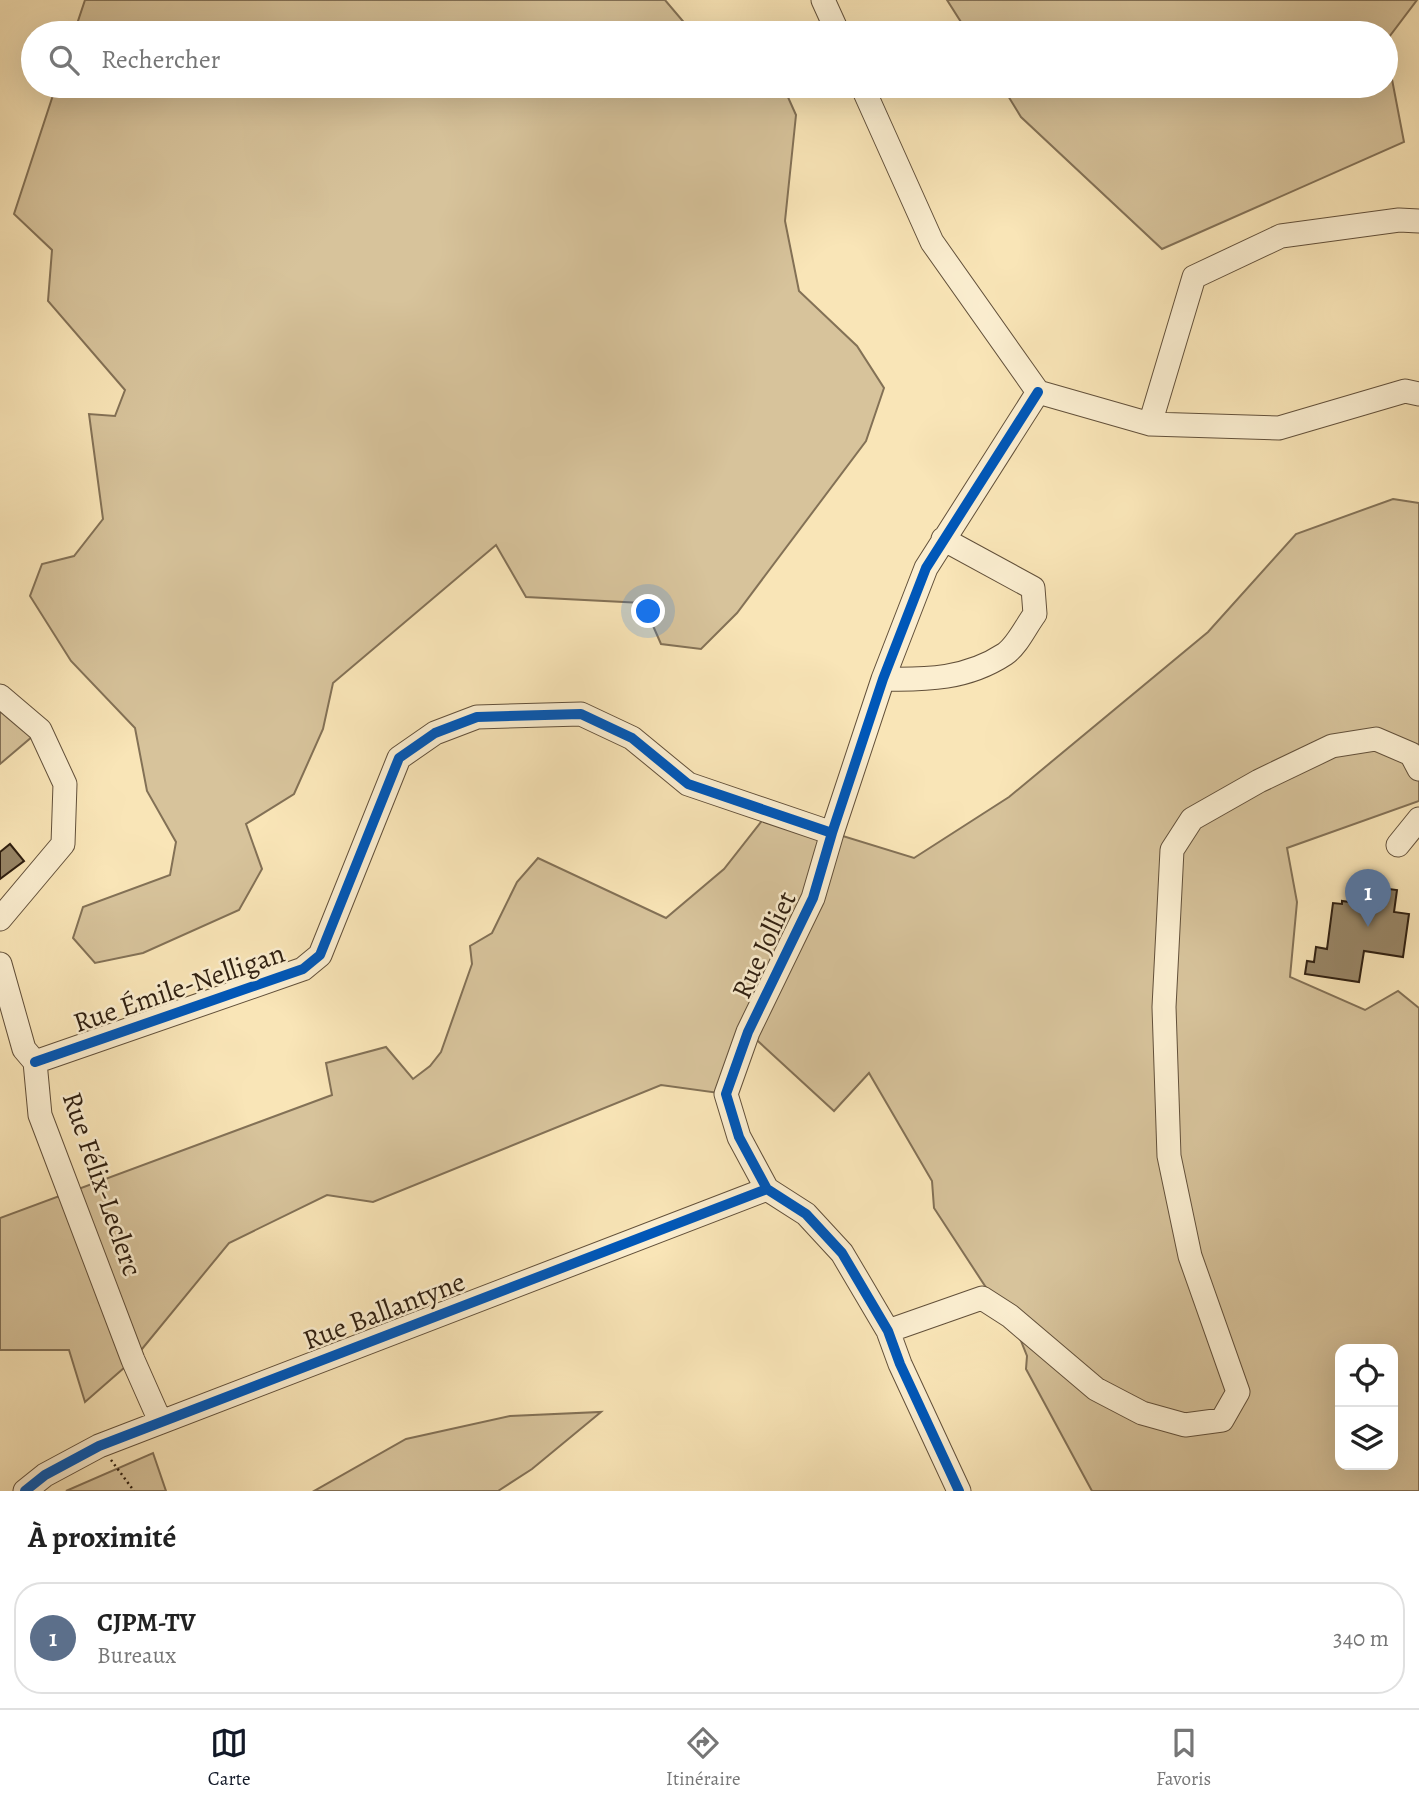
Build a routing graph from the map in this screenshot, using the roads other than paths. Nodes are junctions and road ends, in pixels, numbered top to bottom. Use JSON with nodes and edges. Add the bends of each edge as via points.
{"nodes":[{"id":1,"x":823,"y":0,"type":"edge"},
{"id":2,"x":833,"y":21,"type":"edge"},
{"id":3,"x":867,"y":98,"type":"edge"},
{"id":4,"x":1419,"y":221,"type":"edge"},
{"id":5,"x":1038,"y":392,"type":"junction"},
{"id":6,"x":1419,"y":394,"type":"edge"},
{"id":7,"x":1150,"y":424,"type":"junction"},
{"id":8,"x":943,"y":539,"type":"junction"},
{"id":9,"x":883,"y":679,"type":"junction"},
{"id":10,"x":0,"y":696,"type":"edge"},
{"id":11,"x":1419,"y":769,"type":"edge"},
{"id":12,"x":1419,"y":819,"type":"edge"},
{"id":13,"x":832,"y":834,"type":"junction"},
{"id":14,"x":1398,"y":845,"type":"dead end"},
{"id":15,"x":0,"y":919,"type":"edge"},
{"id":16,"x":0,"y":964,"type":"edge"},
{"id":17,"x":35,"y":1062,"type":"junction"},
{"id":18,"x":767,"y":1189,"type":"junction"},
{"id":19,"x":888,"y":1331,"type":"junction"},
{"id":20,"x":160,"y":1421,"type":"junction"},
{"id":21,"x":25,"y":1491,"type":"edge"},
{"id":22,"x":959,"y":1491,"type":"edge"}],
"edges":[{"from":1,"to":2,"type":"street"},
{"from":3,"to":5,"type":"street","via":[[932,242]]},
{"from":4,"to":7,"type":"street","via":[[1281,236],[1194,277]]},
{"from":5,"to":7,"type":"street"},
{"from":5,"to":8,"type":"street","name":"Rue Jolliet"},
{"from":6,"to":7,"type":"street","via":[[1405,391],[1279,428]]},
{"from":8,"to":9,"type":"street","name":"Rue Jolliet","via":[[926,568]]},
{"from":8,"to":9,"type":"street","via":[[1032,588],[1035,614],[1007,653],[967,671],[932,680]]},
{"from":9,"to":13,"type":"street","name":"Rue Jolliet"},
{"from":10,"to":15,"type":"street","via":[[40,730],[65,784],[63,844]]},
{"from":11,"to":19,"type":"street","via":[[1411,754],[1376,739],[1332,746],[1192,819],[1172,850],[1164,1007],[1168,1156],[1190,1256],[1238,1392],[1222,1420],[1185,1425],[1142,1413],[1096,1389],[982,1298]]},
{"from":12,"to":14,"type":"street"},
{"from":13,"to":17,"type":"street","name":"Rue Émile-Nelligan","via":[[688,785],[632,738],[581,714],[477,717],[435,733],[399,758],[320,956],[303,969]]},
{"from":13,"to":18,"type":"street","name":"Rue Jolliet","via":[[813,898],[748,1032],[726,1094],[739,1137]]},
{"from":16,"to":17,"type":"street","name":"Rue Félix-Leclerc","via":[[24,1049]]},
{"from":17,"to":20,"type":"street","name":"Rue Félix-Leclerc","via":[[40,1115]]},
{"from":18,"to":19,"type":"street","name":"Rue Jolliet","via":[[806,1214],[842,1253]]},
{"from":18,"to":20,"type":"street","name":"Rue Ballantyne"},
{"from":19,"to":22,"type":"street","name":"Rue Jolliet"},
{"from":20,"to":21,"type":"street","name":"Rue Ballantyne","via":[[99,1446]]}]}
